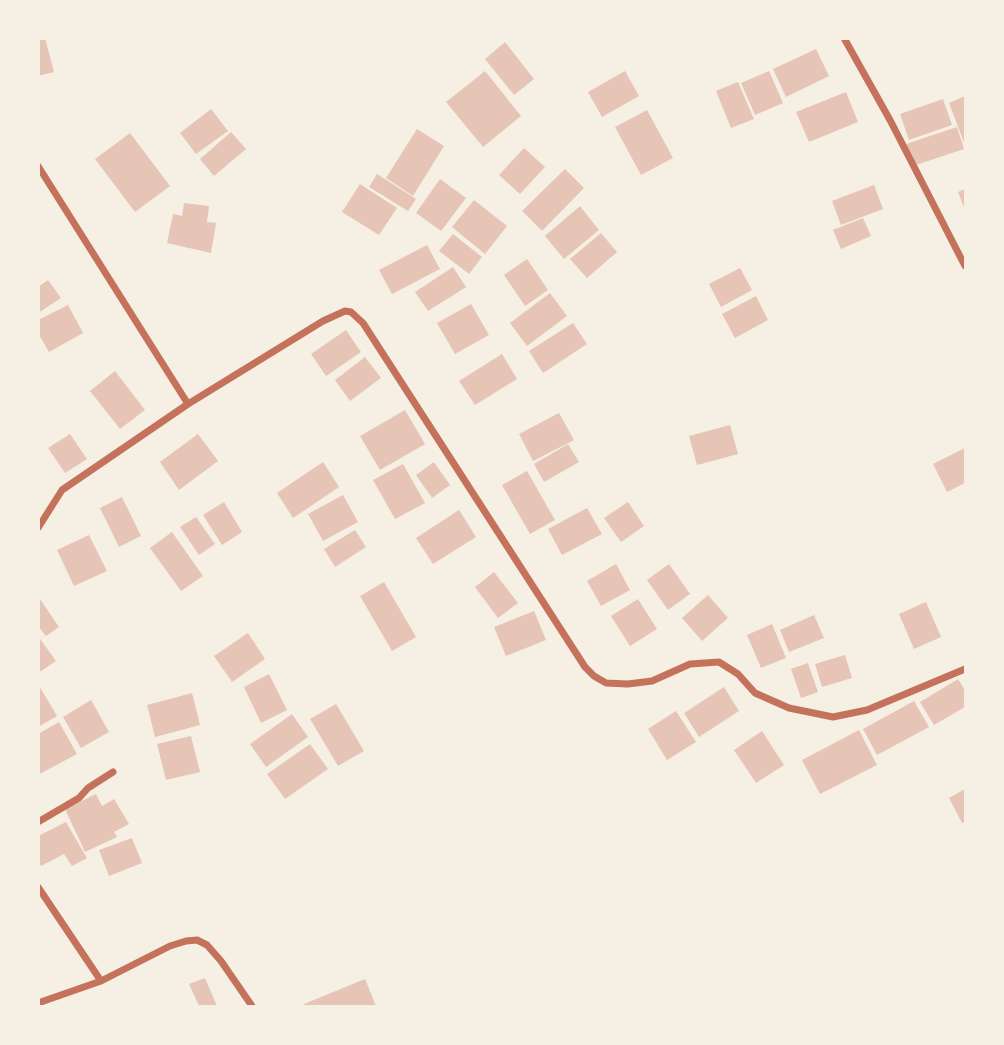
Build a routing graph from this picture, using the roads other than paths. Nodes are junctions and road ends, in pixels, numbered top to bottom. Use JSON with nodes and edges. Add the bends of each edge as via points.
{"nodes":[{"id":1,"x":844,"y":38,"type":"edge"},
{"id":2,"x":38,"y":166,"type":"edge"},
{"id":3,"x":965,"y":266,"type":"edge"},
{"id":4,"x":188,"y":404,"type":"junction"},
{"id":5,"x":38,"y":528,"type":"edge"},
{"id":6,"x":965,"y":669,"type":"edge"},
{"id":7,"x":113,"y":772,"type":"dead end"},
{"id":8,"x":38,"y":822,"type":"edge"},
{"id":9,"x":38,"y":887,"type":"edge"},
{"id":10,"x":102,"y":981,"type":"junction"},
{"id":11,"x":38,"y":1003,"type":"edge"},
{"id":12,"x":252,"y":1006,"type":"edge"}],
"edges":[{"from":1,"to":3,"type":"street"},
{"from":2,"to":4,"type":"street"},
{"from":4,"to":5,"type":"street","via":[[62,490]]},
{"from":4,"to":6,"type":"street","via":[[323,321],[351,312],[363,323],[594,676],[628,684],[652,681],[690,664],[719,662],[755,693],[789,708],[833,717],[867,710]]},
{"from":7,"to":8,"type":"street"},
{"from":9,"to":10,"type":"street"},
{"from":10,"to":11,"type":"street"},
{"from":10,"to":12,"type":"street","via":[[170,946],[197,940],[221,961]]}]}
